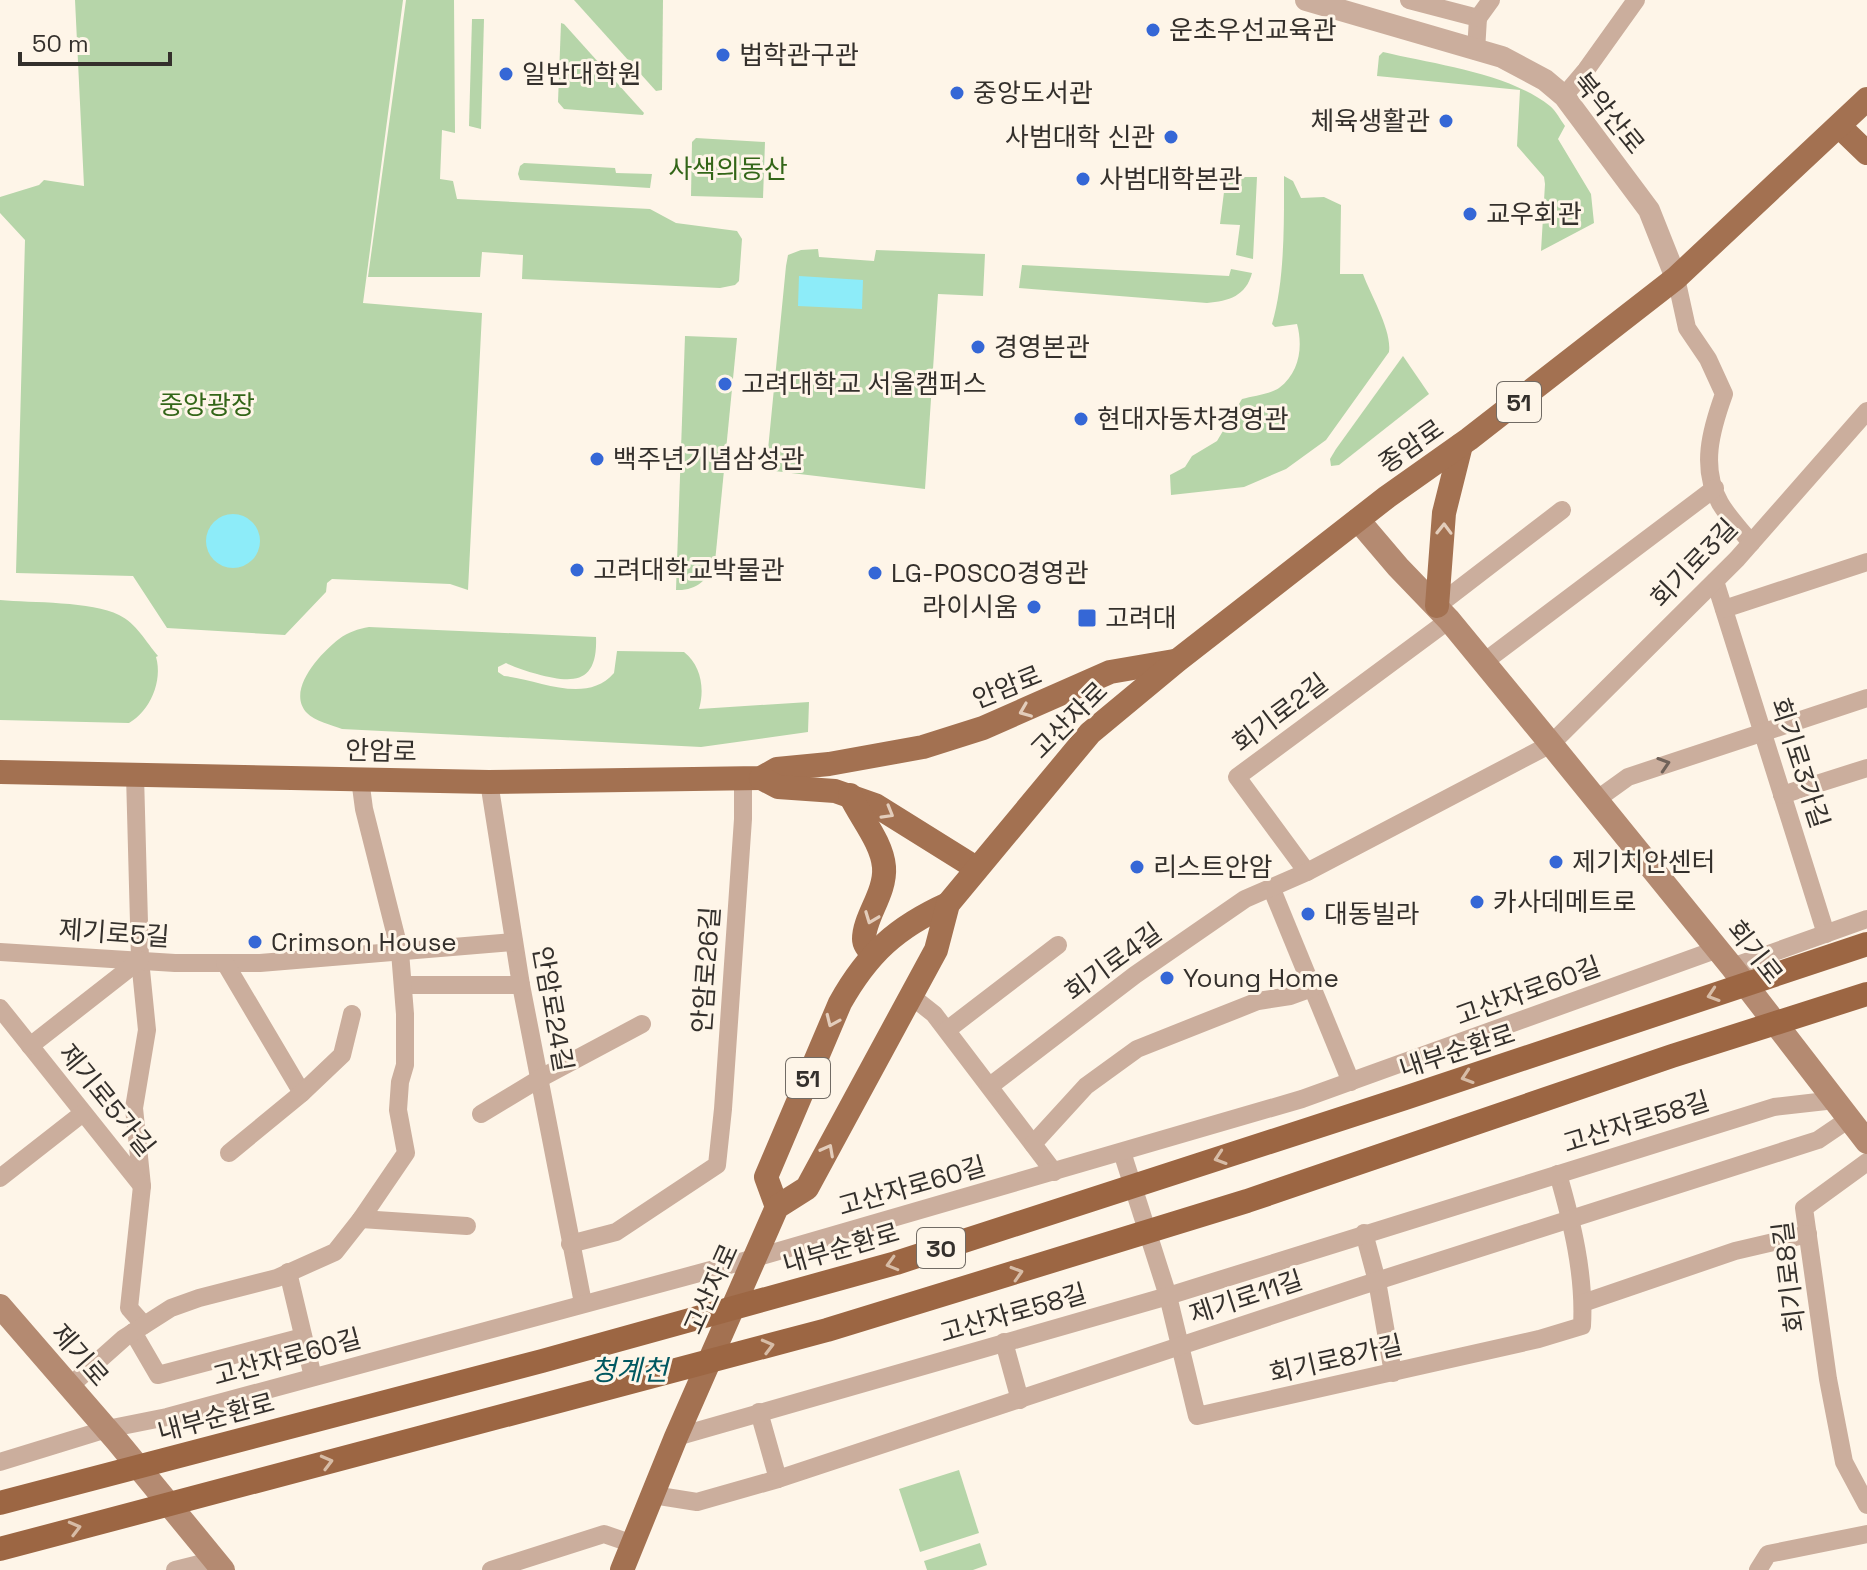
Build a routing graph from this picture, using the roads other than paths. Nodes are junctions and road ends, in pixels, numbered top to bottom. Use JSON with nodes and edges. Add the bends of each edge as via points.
{"nodes":[{"id":1,"x":1306,"y":0,"type":"edge"},
{"id":2,"x":1409,"y":0,"type":"edge"},
{"id":3,"x":1491,"y":0,"type":"edge"},
{"id":4,"x":1636,"y":0,"type":"edge"},
{"id":5,"x":1478,"y":18,"type":"junction"},
{"id":6,"x":1476,"y":51,"type":"junction"},
{"id":7,"x":1564,"y":96,"type":"junction"},
{"id":8,"x":1867,"y":99,"type":"edge"},
{"id":9,"x":1840,"y":127,"type":"junction"},
{"id":10,"x":1867,"y":153,"type":"edge"},
{"id":11,"x":1676,"y":278,"type":"junction"},
{"id":12,"x":1867,"y":411,"type":"edge"},
{"id":13,"x":1461,"y":445,"type":"junction"},
{"id":14,"x":1715,"y":488,"type":"junction"},
{"id":15,"x":1562,"y":510,"type":"dead end"},
{"id":16,"x":1358,"y":520,"type":"junction"},
{"id":17,"x":1751,"y":543,"type":"junction"},
{"id":18,"x":1867,"y":562,"type":"edge"},
{"id":19,"x":1715,"y":581,"type":"junction"},
{"id":20,"x":1724,"y":609,"type":"junction"},
{"id":21,"x":1443,"y":613,"type":"junction"},
{"id":22,"x":1178,"y":660,"type":"junction"},
{"id":23,"x":1484,"y":662,"type":"junction"},
{"id":24,"x":1867,"y":698,"type":"edge"},
{"id":25,"x":1762,"y":732,"type":"junction"},
{"id":26,"x":1551,"y":744,"type":"junction"},
{"id":27,"x":1867,"y":768,"type":"edge"},
{"id":28,"x":0,"y":772,"type":"edge"},
{"id":29,"x":135,"y":775,"type":"junction"},
{"id":30,"x":752,"y":778,"type":"junction"},
{"id":31,"x":360,"y":779,"type":"junction"},
{"id":32,"x":489,"y":782,"type":"junction"},
{"id":33,"x":850,"y":795,"type":"junction"},
{"id":34,"x":1782,"y":795,"type":"junction"},
{"id":35,"x":1596,"y":800,"type":"junction"},
{"id":36,"x":976,"y":868,"type":"junction"},
{"id":37,"x":1307,"y":872,"type":"junction"},
{"id":38,"x":1271,"y":887,"type":"junction"},
{"id":39,"x":948,"y":904,"type":"junction"},
{"id":40,"x":1867,"y":919,"type":"edge"},
{"id":41,"x":1826,"y":934,"type":"junction"},
{"id":42,"x":514,"y":942,"type":"junction"},
{"id":43,"x":1867,"y":944,"type":"edge"},
{"id":44,"x":1058,"y":945,"type":"dead end"},
{"id":45,"x":0,"y":952,"type":"edge"},
{"id":46,"x":400,"y":952,"type":"junction"},
{"id":47,"x":873,"y":955,"type":"junction"},
{"id":48,"x":1725,"y":958,"type":"junction"},
{"id":49,"x":140,"y":960,"type":"junction"},
{"id":50,"x":225,"y":963,"type":"junction"},
{"id":51,"x":403,"y":985,"type":"junction"},
{"id":52,"x":521,"y":985,"type":"junction"},
{"id":53,"x":1312,"y":988,"type":"junction"},
{"id":54,"x":1867,"y":994,"type":"edge"},
{"id":55,"x":910,"y":995,"type":"junction"},
{"id":56,"x":0,"y":1008,"type":"edge"},
{"id":57,"x":352,"y":1014,"type":"dead end"},
{"id":58,"x":642,"y":1024,"type":"dead end"},
{"id":59,"x":947,"y":1030,"type":"junction"},
{"id":60,"x":30,"y":1046,"type":"junction"},
{"id":61,"x":539,"y":1079,"type":"junction"},
{"id":62,"x":1351,"y":1082,"type":"junction"},
{"id":63,"x":990,"y":1086,"type":"junction"},
{"id":64,"x":302,"y":1093,"type":"junction"},
{"id":65,"x":1850,"y":1110,"type":"edge"},
{"id":66,"x":83,"y":1113,"type":"junction"},
{"id":67,"x":481,"y":1114,"type":"dead end"},
{"id":68,"x":1867,"y":1142,"type":"edge"},
{"id":69,"x":1033,"y":1144,"type":"junction"},
{"id":70,"x":229,"y":1153,"type":"dead end"},
{"id":71,"x":1124,"y":1156,"type":"junction"},
{"id":72,"x":1867,"y":1162,"type":"edge"},
{"id":73,"x":1054,"y":1172,"type":"junction"},
{"id":74,"x":1558,"y":1174,"type":"junction"},
{"id":75,"x":0,"y":1178,"type":"edge"},
{"id":76,"x":142,"y":1186,"type":"junction"},
{"id":77,"x":777,"y":1207,"type":"junction"},
{"id":78,"x":361,"y":1219,"type":"junction"},
{"id":79,"x":1571,"y":1219,"type":"junction"},
{"id":80,"x":467,"y":1226,"type":"dead end"},
{"id":81,"x":1364,"y":1233,"type":"junction"},
{"id":82,"x":1808,"y":1234,"type":"junction"},
{"id":83,"x":570,"y":1244,"type":"junction"},
{"id":84,"x":755,"y":1258,"type":"junction"},
{"id":85,"x":288,"y":1272,"type":"junction"},
{"id":86,"x":1377,"y":1281,"type":"junction"},
{"id":87,"x":1166,"y":1288,"type":"junction"},
{"id":88,"x":583,"y":1303,"type":"junction"},
{"id":89,"x":1583,"y":1303,"type":"junction"},
{"id":90,"x":0,"y":1306,"type":"edge"},
{"id":91,"x":138,"y":1329,"type":"junction"},
{"id":92,"x":303,"y":1337,"type":"junction"},
{"id":93,"x":1004,"y":1342,"type":"junction"},
{"id":94,"x":1181,"y":1346,"type":"junction"},
{"id":95,"x":1393,"y":1373,"type":"junction"},
{"id":96,"x":313,"y":1377,"type":"junction"},
{"id":97,"x":70,"y":1386,"type":"junction"},
{"id":98,"x":1020,"y":1400,"type":"junction"},
{"id":99,"x":759,"y":1412,"type":"junction"},
{"id":100,"x":112,"y":1435,"type":"junction"},
{"id":101,"x":676,"y":1437,"type":"junction"},
{"id":102,"x":0,"y":1462,"type":"edge"},
{"id":103,"x":778,"y":1479,"type":"junction"},
{"id":104,"x":1864,"y":1491,"type":"edge"},
{"id":105,"x":653,"y":1495,"type":"junction"},
{"id":106,"x":0,"y":1503,"type":"edge"},
{"id":107,"x":1867,"y":1534,"type":"edge"},
{"id":108,"x":633,"y":1544,"type":"junction"},
{"id":109,"x":0,"y":1549,"type":"edge"},
{"id":110,"x":215,"y":1560,"type":"edge"},
{"id":111,"x":175,"y":1570,"type":"edge"},
{"id":112,"x":491,"y":1570,"type":"edge"},
{"id":113,"x":622,"y":1570,"type":"edge"},
{"id":114,"x":1758,"y":1570,"type":"edge"}],
"edges":[{"from":1,"to":6,"type":"street","name":"북악산로"},
{"from":2,"to":5,"type":"street"},
{"from":3,"to":5,"type":"street"},
{"from":4,"to":7,"type":"street"},
{"from":5,"to":6,"type":"street"},
{"from":6,"to":7,"type":"street","name":"북악산로","via":[[1525,68]]},
{"from":7,"to":11,"type":"street","name":"북악산로","via":[[1649,210]]},
{"from":8,"to":9,"type":"main road","name":"종암로","number":"51"},
{"from":9,"to":10,"type":"main road"},
{"from":9,"to":11,"type":"main road","name":"종암로","number":"51"},
{"from":11,"to":13,"type":"main road","name":"종암로","number":"51"},
{"from":11,"to":14,"type":"street","via":[[1687,328],[1724,394],[1711,428],[1708,468]]},
{"from":12,"to":17,"type":"street","name":"회기로3길"},
{"from":13,"to":16,"type":"main road","name":"종암로","number":"51"},
{"from":21,"to":13,"type":"main road","one_way":true,"via":[[1444,513]]},
{"from":14,"to":17,"type":"street","via":[[1720,503]]},
{"from":14,"to":23,"type":"street"},
{"from":15,"to":21,"type":"street"},
{"from":16,"to":21,"type":"main road","name":"회기로"},
{"from":16,"to":22,"type":"main road","name":"종암로","number":"51"},
{"from":17,"to":19,"type":"street","name":"회기로3길"},
{"from":18,"to":20,"type":"street"},
{"from":19,"to":20,"type":"street","name":"회기로3가길"},
{"from":19,"to":26,"type":"street","name":"회기로3길"},
{"from":20,"to":25,"type":"street","name":"회기로3가길"},
{"from":21,"to":23,"type":"main road","name":"회기로"},
{"from":21,"to":37,"type":"street","name":"회기로2길","via":[[1237,777]]},
{"from":22,"to":30,"type":"main road","name":"안암로","one_way":true,"via":[[1110,672],[983,728],[923,747],[777,769]]},
{"from":22,"to":36,"type":"main road","name":"고산자로","number":"51","via":[[1090,733]]},
{"from":23,"to":26,"type":"main road","name":"회기로"},
{"from":24,"to":25,"type":"street"},
{"from":25,"to":34,"type":"street","name":"회기로3가길"},
{"from":35,"to":25,"type":"street","one_way":true,"via":[[1628,777]]},
{"from":26,"to":35,"type":"main road","name":"회기로"},
{"from":26,"to":37,"type":"street","name":"회기로4길"},
{"from":27,"to":34,"type":"street"},
{"from":28,"to":29,"type":"main road","name":"안암로"},
{"from":29,"to":31,"type":"main road","name":"안암로"},
{"from":29,"to":49,"type":"street"},
{"from":30,"to":32,"type":"main road","name":"안암로"},
{"from":30,"to":33,"type":"main road","name":"안암로","via":[[778,787]]},
{"from":30,"to":83,"type":"street","name":"안암로26길","via":[[743,819],[717,1165],[616,1232]]},
{"from":31,"to":32,"type":"main road","name":"안암로"},
{"from":31,"to":46,"type":"street"},
{"from":32,"to":42,"type":"street","name":"안암로24길"},
{"from":33,"to":36,"type":"main road","name":"안암로","one_way":true,"via":[[893,815]]},
{"from":33,"to":47,"type":"main road","one_way":true,"via":[[884,864],[882,889],[865,935]]},
{"from":34,"to":41,"type":"street","name":"회기로3가길"},
{"from":35,"to":48,"type":"main road","name":"회기로"},
{"from":36,"to":39,"type":"main road","name":"고산자로","number":"51"},
{"from":37,"to":38,"type":"street","name":"회기로4길"},
{"from":38,"to":53,"type":"street"},
{"from":38,"to":63,"type":"street","name":"회기로4길","via":[[1245,899],[1135,975]]},
{"from":39,"to":47,"type":"main road","name":"고산자로","number":"51","via":[[905,925]]},
{"from":39,"to":55,"type":"main road","name":"고산자로","number":"51","via":[[936,950]]},
{"from":40,"to":41,"type":"street","name":"고산자로60길"},
{"from":41,"to":48,"type":"street","name":"고산자로60길"},
{"from":42,"to":46,"type":"street","name":"제기로5길"},
{"from":42,"to":52,"type":"street","name":"안암로24길"},
{"from":43,"to":106,"type":"highway","name":"내부순환로","number":"30","one_way":true,"bridge":true,"via":[[896,1263]]},
{"from":44,"to":59,"type":"street"},
{"from":45,"to":49,"type":"street","name":"제기로5길"},
{"from":46,"to":50,"type":"street","name":"제기로5길"},
{"from":46,"to":51,"type":"street"},
{"from":47,"to":77,"type":"main road","name":"고산자로","number":"51","one_way":true,"via":[[840,1003],[766,1177]]},
{"from":48,"to":62,"type":"street","name":"고산자로60길"},
{"from":48,"to":65,"type":"main road","name":"회기로","bridge":true},
{"from":49,"to":50,"type":"street","name":"제기로5길"},
{"from":49,"to":60,"type":"street"},
{"from":49,"to":76,"type":"street","via":[[147,1030],[134,1108]]},
{"from":50,"to":64,"type":"street"},
{"from":51,"to":52,"type":"street"},
{"from":51,"to":78,"type":"street","via":[[405,1065],[398,1110],[406,1153]]},
{"from":52,"to":61,"type":"street","name":"안암로24길"},
{"from":53,"to":62,"type":"street"},
{"from":53,"to":69,"type":"street","via":[[1261,1000],[1137,1049],[1086,1086]]},
{"from":109,"to":54,"type":"highway","number":"30","one_way":true,"bridge":true,"via":[[827,1330],[1247,1201]]},
{"from":55,"to":59,"type":"street"},
{"from":77,"to":55,"type":"main road","name":"고산자로","number":"51","one_way":true,"via":[[807,1188]]},
{"from":56,"to":60,"type":"street","name":"제기로5가길"},
{"from":57,"to":64,"type":"street","via":[[342,1055]]},
{"from":58,"to":61,"type":"street"},
{"from":59,"to":63,"type":"street"},
{"from":60,"to":66,"type":"street","name":"제기로5가길"},
{"from":61,"to":67,"type":"street"},
{"from":61,"to":83,"type":"street","name":"안암로24길"},
{"from":62,"to":71,"type":"street","name":"고산자로60길"},
{"from":63,"to":69,"type":"street"},
{"from":64,"to":70,"type":"street"},
{"from":65,"to":68,"type":"main road","name":"회기로"},
{"from":65,"to":74,"type":"street","name":"고산자로58길","via":[[1774,1107]]},
{"from":65,"to":79,"type":"street","name":"제기로11길","via":[[1818,1140]]},
{"from":66,"to":75,"type":"street"},
{"from":66,"to":76,"type":"street","name":"제기로5가길"},
{"from":69,"to":73,"type":"street"},
{"from":71,"to":73,"type":"street","name":"고산자로60길"},
{"from":71,"to":87,"type":"street","name":"회기로8가길","bridge":true},
{"from":72,"to":82,"type":"street","name":"회기로8길","via":[[1804,1208]]},
{"from":73,"to":84,"type":"street","name":"고산자로60길"},
{"from":74,"to":79,"type":"street"},
{"from":74,"to":81,"type":"street","name":"고산자로58길"},
{"from":76,"to":91,"type":"street","name":"제기로5가길","via":[[129,1308]]},
{"from":77,"to":84,"type":"main road","name":"고산자로"},
{"from":78,"to":80,"type":"street"},
{"from":78,"to":85,"type":"street","via":[[335,1252]]},
{"from":79,"to":86,"type":"street","name":"제기로11길"},
{"from":79,"to":89,"type":"street"},
{"from":81,"to":86,"type":"street"},
{"from":81,"to":87,"type":"street","name":"고산자로58길"},
{"from":82,"to":89,"type":"street","via":[[1735,1251]]},
{"from":82,"to":104,"type":"street","name":"회기로8길","via":[[1844,1462]]},
{"from":83,"to":88,"type":"street","name":"안암로24길"},
{"from":84,"to":88,"type":"street","name":"고산자로60길"},
{"from":84,"to":101,"type":"main road","name":"고산자로","bridge":true},
{"from":85,"to":91,"type":"street","via":[[171,1308]]},
{"from":85,"to":92,"type":"street"},
{"from":86,"to":94,"type":"street","name":"제기로11길"},
{"from":86,"to":95,"type":"street"},
{"from":87,"to":93,"type":"street","name":"고산자로58길"},
{"from":87,"to":94,"type":"street","name":"회기로8가길"},
{"from":88,"to":96,"type":"street","name":"고산자로60길"},
{"from":89,"to":95,"type":"street","name":"회기로8가길","via":[[1582,1326]]},
{"from":90,"to":97,"type":"main road","name":"제기로"},
{"from":91,"to":92,"type":"street","name":"제기로5가길","via":[[158,1375]]},
{"from":91,"to":97,"type":"street"},
{"from":92,"to":96,"type":"street"},
{"from":93,"to":98,"type":"street"},
{"from":93,"to":99,"type":"street","name":"고산자로58길"},
{"from":94,"to":95,"type":"street","name":"회기로8가길","via":[[1197,1416]]},
{"from":94,"to":98,"type":"street","name":"제기로11길"},
{"from":96,"to":100,"type":"street","name":"고산자로60길"},
{"from":97,"to":100,"type":"main road","name":"제기로"},
{"from":98,"to":103,"type":"street","name":"제기로11길"},
{"from":99,"to":101,"type":"street","name":"고산자로58길"},
{"from":99,"to":103,"type":"street"},
{"from":100,"to":102,"type":"street","name":"고산자로60길"},
{"from":100,"to":110,"type":"main road","name":"제기로","bridge":true},
{"from":101,"to":105,"type":"main road","name":"고산자로"},
{"from":103,"to":105,"type":"street","name":"제기로11길","via":[[697,1502]]},
{"from":105,"to":108,"type":"main road","name":"고산자로"},
{"from":107,"to":114,"type":"street","via":[[1768,1554]]},
{"from":108,"to":112,"type":"street","via":[[604,1534]]},
{"from":108,"to":113,"type":"main road","name":"고산자로"},
{"from":110,"to":111,"type":"street"}]}
